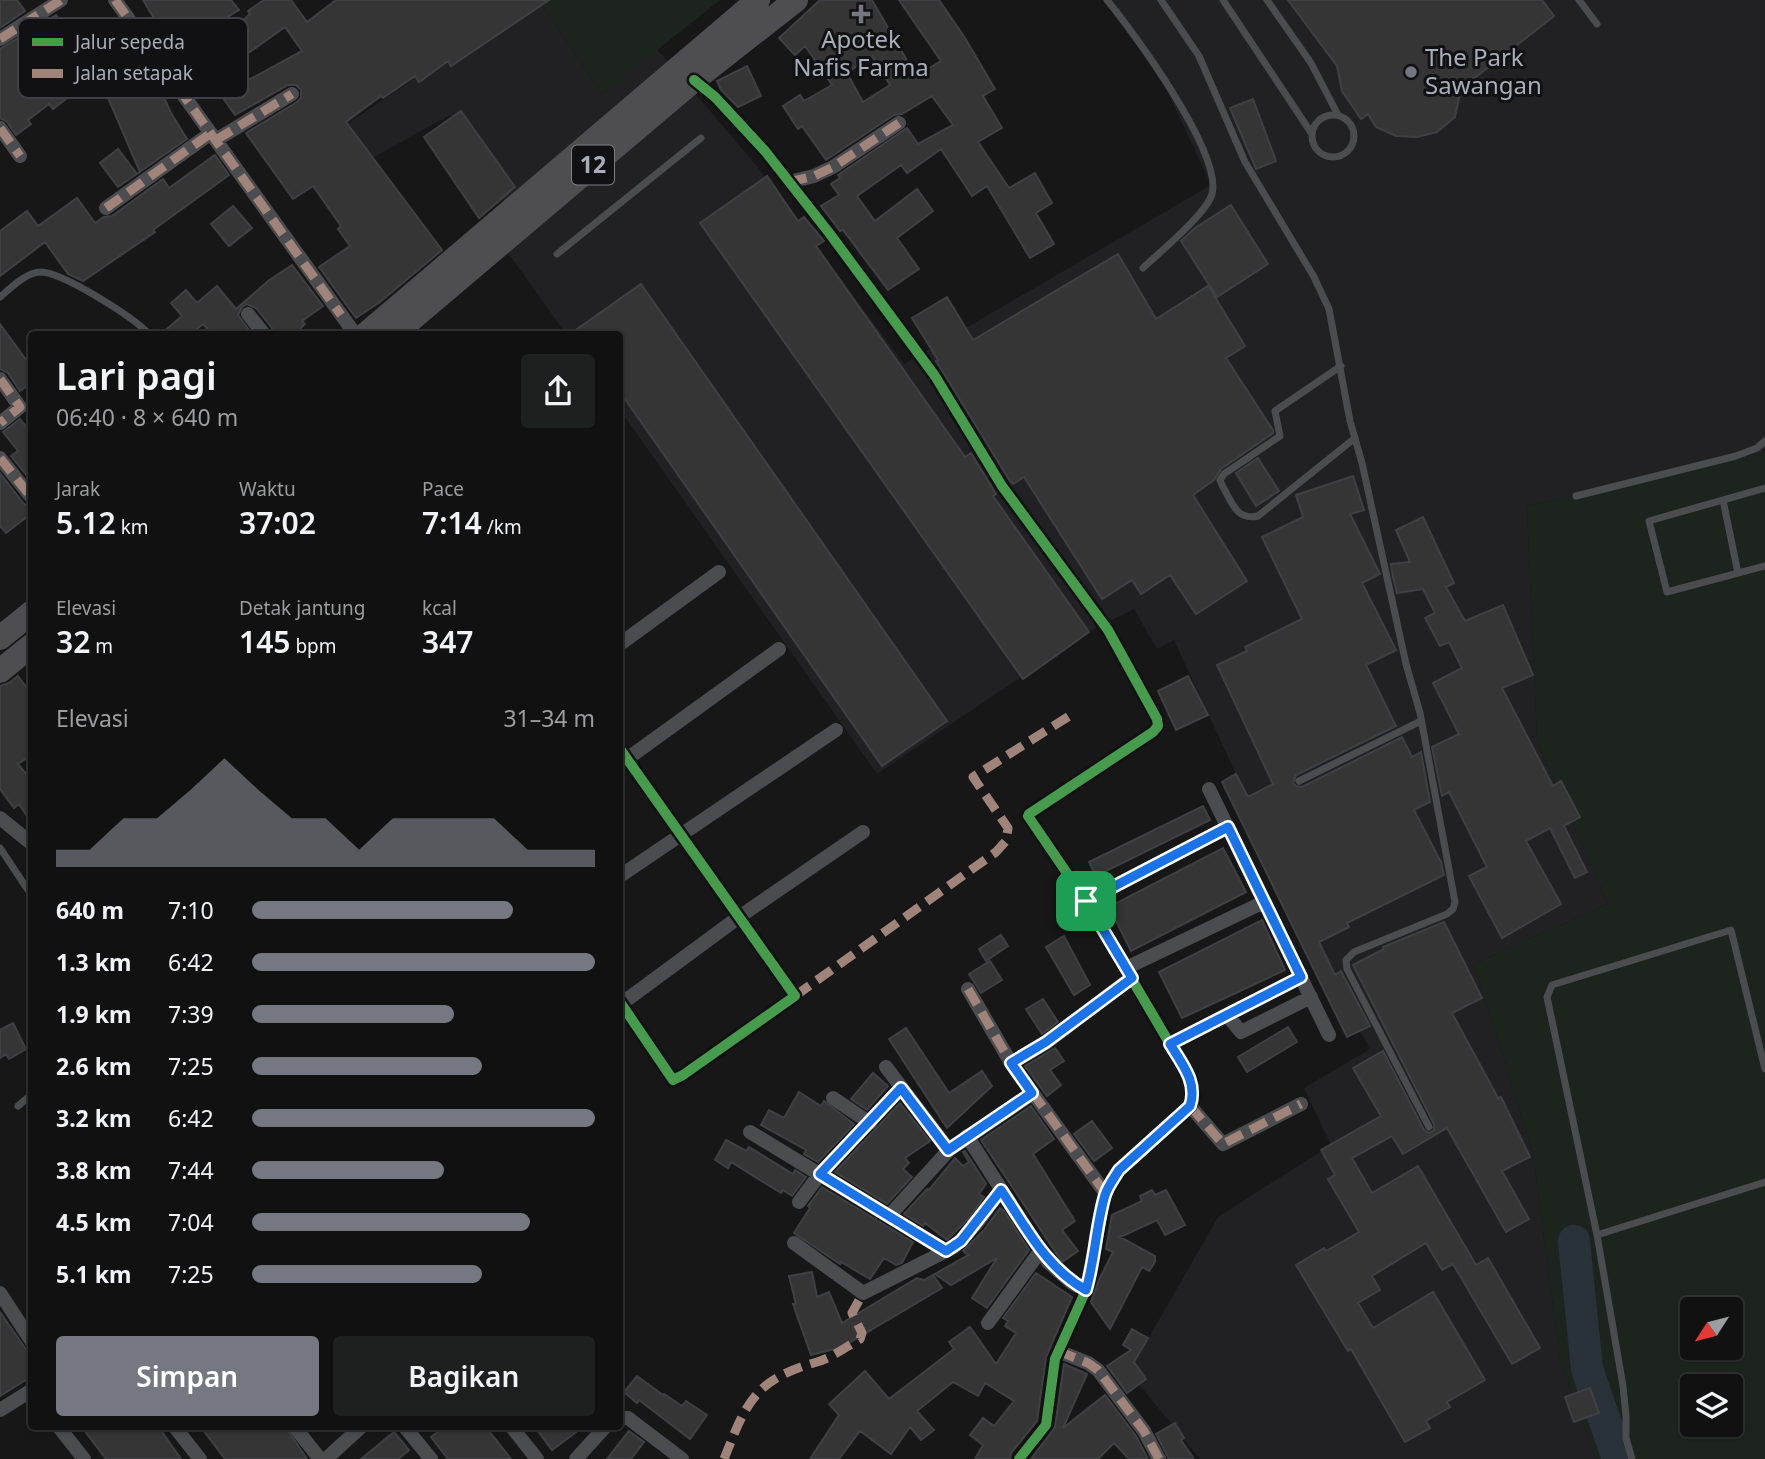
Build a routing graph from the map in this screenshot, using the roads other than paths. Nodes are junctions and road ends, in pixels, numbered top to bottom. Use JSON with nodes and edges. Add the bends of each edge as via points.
{"nodes":[{"id":1,"x":61,"y":0,"type":"edge"},
{"id":2,"x":115,"y":0,"type":"edge"},
{"id":3,"x":758,"y":0,"type":"edge"},
{"id":4,"x":796,"y":0,"type":"edge"},
{"id":5,"x":1107,"y":0,"type":"edge"},
{"id":6,"x":1161,"y":0,"type":"edge"},
{"id":7,"x":1223,"y":0,"type":"edge"},
{"id":8,"x":1267,"y":0,"type":"edge"},
{"id":9,"x":1579,"y":0,"type":"edge"},
{"id":10,"x":30,"y":18,"type":"edge"},
{"id":11,"x":128,"y":18,"type":"edge"},
{"id":12,"x":1597,"y":24,"type":"dead end"},
{"id":13,"x":18,"y":25,"type":"edge"},
{"id":14,"x":2,"y":34,"type":"edge"},
{"id":15,"x":694,"y":79,"type":"junction"},
{"id":16,"x":292,"y":94,"type":"dead end"},
{"id":17,"x":186,"y":98,"type":"edge"},
{"id":18,"x":1339,"y":115,"type":"junction"},
{"id":19,"x":899,"y":123,"type":"dead end"},
{"id":20,"x":0,"y":128,"type":"edge"},
{"id":21,"x":1312,"y":134,"type":"junction"},
{"id":22,"x":214,"y":136,"type":"junction"},
{"id":23,"x":701,"y":138,"type":"dead end"},
{"id":24,"x":598,"y":148,"type":"junction"},
{"id":25,"x":20,"y":156,"type":"dead end"},
{"id":26,"x":789,"y":182,"type":"junction"},
{"id":27,"x":106,"y":208,"type":"dead end"},
{"id":28,"x":557,"y":254,"type":"dead end"},
{"id":29,"x":1143,"y":268,"type":"dead end"},
{"id":30,"x":437,"y":286,"type":"junction"},
{"id":31,"x":0,"y":297,"type":"edge"},
{"id":32,"x":248,"y":314,"type":"dead end"},
{"id":33,"x":146,"y":331,"type":"edge"},
{"id":34,"x":262,"y":331,"type":"edge"},
{"id":35,"x":353,"y":331,"type":"edge"},
{"id":36,"x":370,"y":331,"type":"edge"},
{"id":37,"x":397,"y":331,"type":"edge"},
{"id":38,"x":1341,"y":366,"type":"junction"},
{"id":39,"x":0,"y":379,"type":"edge"},
{"id":40,"x":0,"y":423,"type":"edge"},
{"id":41,"x":1355,"y":438,"type":"junction"},
{"id":42,"x":1765,"y":441,"type":"edge"},
{"id":43,"x":0,"y":458,"type":"edge"},
{"id":44,"x":1765,"y":488,"type":"edge"},
{"id":45,"x":28,"y":493,"type":"edge"},
{"id":46,"x":1577,"y":496,"type":"dead end"},
{"id":47,"x":1723,"y":500,"type":"junction"},
{"id":48,"x":1765,"y":566,"type":"edge"},
{"id":49,"x":719,"y":572,"type":"dead end"},
{"id":50,"x":1738,"y":573,"type":"junction"},
{"id":51,"x":28,"y":615,"type":"edge"},
{"id":52,"x":0,"y":638,"type":"edge"},
{"id":53,"x":623,"y":642,"type":"edge"},
{"id":54,"x":28,"y":648,"type":"edge"},
{"id":55,"x":779,"y":649,"type":"dead end"},
{"id":56,"x":0,"y":671,"type":"edge"},
{"id":57,"x":1421,"y":721,"type":"junction"},
{"id":58,"x":836,"y":730,"type":"dead end"},
{"id":59,"x":623,"y":754,"type":"edge"},
{"id":60,"x":1299,"y":781,"type":"dead end"},
{"id":61,"x":1209,"y":789,"type":"dead end"},
{"id":62,"x":0,"y":818,"type":"edge"},
{"id":63,"x":1228,"y":827,"type":"junction"},
{"id":64,"x":863,"y":832,"type":"dead end"},
{"id":65,"x":680,"y":834,"type":"junction"},
{"id":66,"x":28,"y":841,"type":"edge"},
{"id":67,"x":0,"y":848,"type":"edge"},
{"id":68,"x":623,"y":874,"type":"edge"},
{"id":69,"x":28,"y":890,"type":"edge"},
{"id":70,"x":1086,"y":901,"type":"junction"},
{"id":71,"x":1264,"y":902,"type":"junction"},
{"id":72,"x":738,"y":917,"type":"junction"},
{"id":73,"x":1129,"y":973,"type":"junction"},
{"id":74,"x":1301,"y":977,"type":"junction"},
{"id":75,"x":968,"y":989,"type":"dead end"},
{"id":76,"x":1311,"y":997,"type":"junction"},
{"id":77,"x":623,"y":1001,"type":"edge"},
{"id":78,"x":623,"y":1007,"type":"edge"},
{"id":79,"x":1227,"y":1015,"type":"junction"},
{"id":80,"x":1329,"y":1035,"type":"dead end"},
{"id":81,"x":1170,"y":1044,"type":"junction"},
{"id":82,"x":1011,"y":1063,"type":"junction"},
{"id":83,"x":886,"y":1067,"type":"dead end"},
{"id":84,"x":1765,"y":1069,"type":"edge"},
{"id":85,"x":901,"y":1088,"type":"junction"},
{"id":86,"x":1032,"y":1093,"type":"junction"},
{"id":87,"x":28,"y":1097,"type":"edge"},
{"id":88,"x":833,"y":1098,"type":"dead end"},
{"id":89,"x":1301,"y":1104,"type":"dead end"},
{"id":90,"x":18,"y":1105,"type":"dead end"},
{"id":91,"x":1190,"y":1106,"type":"junction"},
{"id":92,"x":870,"y":1123,"type":"junction"},
{"id":93,"x":1429,"y":1127,"type":"dead end"},
{"id":94,"x":750,"y":1132,"type":"dead end"},
{"id":95,"x":967,"y":1136,"type":"junction"},
{"id":96,"x":948,"y":1150,"type":"junction"},
{"id":97,"x":820,"y":1174,"type":"junction"},
{"id":98,"x":1765,"y":1182,"type":"edge"},
{"id":99,"x":1001,"y":1190,"type":"junction"},
{"id":100,"x":1105,"y":1194,"type":"junction"},
{"id":101,"x":799,"y":1202,"type":"dead end"},
{"id":102,"x":888,"y":1216,"type":"junction"},
{"id":103,"x":1598,"y":1235,"type":"junction"},
{"id":104,"x":794,"y":1243,"type":"dead end"},
{"id":105,"x":1041,"y":1250,"type":"junction"},
{"id":106,"x":946,"y":1251,"type":"junction"},
{"id":107,"x":1086,"y":1290,"type":"junction"},
{"id":108,"x":0,"y":1293,"type":"edge"},
{"id":109,"x":988,"y":1323,"type":"dead end"},
{"id":110,"x":28,"y":1336,"type":"edge"},
{"id":111,"x":1058,"y":1351,"type":"junction"},
{"id":112,"x":28,"y":1393,"type":"edge"},
{"id":113,"x":0,"y":1410,"type":"edge"},
{"id":114,"x":623,"y":1418,"type":"edge"},
{"id":115,"x":63,"y":1430,"type":"edge"},
{"id":116,"x":177,"y":1430,"type":"edge"},
{"id":117,"x":297,"y":1430,"type":"edge"},
{"id":118,"x":358,"y":1430,"type":"edge"},
{"id":119,"x":407,"y":1430,"type":"edge"},
{"id":120,"x":514,"y":1430,"type":"edge"},
{"id":121,"x":602,"y":1430,"type":"edge"},
{"id":122,"x":84,"y":1459,"type":"edge"},
{"id":123,"x":200,"y":1459,"type":"edge"},
{"id":124,"x":320,"y":1459,"type":"edge"},
{"id":125,"x":326,"y":1459,"type":"edge"},
{"id":126,"x":431,"y":1459,"type":"edge"},
{"id":127,"x":537,"y":1459,"type":"edge"},
{"id":128,"x":576,"y":1459,"type":"edge"},
{"id":129,"x":682,"y":1459,"type":"edge"},
{"id":130,"x":1019,"y":1459,"type":"edge"},
{"id":131,"x":1159,"y":1459,"type":"edge"},
{"id":132,"x":1632,"y":1459,"type":"edge"}],
"edges":[{"from":1,"to":10,"type":"street"},
{"from":2,"to":11,"type":"street"},
{"from":3,"to":24,"type":"highway","number":"12"},
{"from":4,"to":15,"type":"highway","number":"12"},
{"from":5,"to":29,"type":"lane","via":[[1181,104],[1213,184],[1204,209]]},
{"from":6,"to":38,"type":"lane","via":[[1199,57],[1245,162],[1314,277],[1329,309]]},
{"from":7,"to":21,"type":"lane"},
{"from":8,"to":18,"type":"lane","via":[[1311,63]]},
{"from":9,"to":12,"type":"lane"},
{"from":13,"to":14,"type":"street"},
{"from":15,"to":24,"type":"highway","number":"12"},
{"from":15,"to":26,"type":"street","via":[[738,121]]},
{"from":16,"to":22,"type":"street"},
{"from":17,"to":22,"type":"street"},
{"from":18,"to":21,"type":"lane","via":[[1324,116]]},
{"from":18,"to":21,"type":"lane","via":[[1351,123],[1355,137],[1343,155],[1321,153]]},
{"from":19,"to":26,"type":"street","via":[[833,167]]},
{"from":20,"to":25,"type":"street"},
{"from":22,"to":27,"type":"street"},
{"from":22,"to":35,"type":"street"},
{"from":23,"to":28,"type":"lane"},
{"from":24,"to":30,"type":"highway","number":"12"},
{"from":26,"to":70,"type":"street","via":[[935,376],[1003,486],[1108,630],[1157,719],[1153,732],[1029,814]]},
{"from":30,"to":36,"type":"highway","number":"12"},
{"from":30,"to":37,"type":"highway","number":"12"},
{"from":31,"to":33,"type":"lane","via":[[39,272],[54,275],[124,312]]},
{"from":32,"to":34,"type":"street"},
{"from":38,"to":41,"type":"lane"},
{"from":38,"to":41,"type":"lane","via":[[1275,411],[1280,436],[1220,480],[1240,515],[1258,516]]},
{"from":39,"to":40,"type":"street","via":[[20,407]]},
{"from":41,"to":57,"type":"lane"},
{"from":42,"to":46,"type":"lane","via":[[1736,456]]},
{"from":43,"to":45,"type":"street"},
{"from":44,"to":47,"type":"lane"},
{"from":47,"to":50,"type":"lane"},
{"from":47,"to":50,"type":"lane","via":[[1649,521],[1667,592]]},
{"from":48,"to":50,"type":"lane"},
{"from":49,"to":53,"type":"street"},
{"from":51,"to":52,"type":"highway"},
{"from":54,"to":56,"type":"highway"},
{"from":55,"to":59,"type":"street"},
{"from":57,"to":60,"type":"lane"},
{"from":57,"to":93,"type":"lane","via":[[1454,909],[1354,952],[1346,960]]},
{"from":58,"to":65,"type":"street"},
{"from":59,"to":65,"type":"street"},
{"from":61,"to":63,"type":"street"},
{"from":62,"to":66,"type":"street"},
{"from":63,"to":70,"type":"street"},
{"from":63,"to":71,"type":"street"},
{"from":64,"to":72,"type":"street"},
{"from":65,"to":68,"type":"street"},
{"from":65,"to":72,"type":"street"},
{"from":67,"to":69,"type":"lane"},
{"from":70,"to":73,"type":"street"},
{"from":71,"to":73,"type":"street"},
{"from":71,"to":74,"type":"street"},
{"from":72,"to":77,"type":"street"},
{"from":72,"to":78,"type":"street","via":[[795,996],[673,1080]]},
{"from":73,"to":81,"type":"street"},
{"from":73,"to":82,"type":"street","via":[[1077,1020]]},
{"from":74,"to":76,"type":"street"},
{"from":74,"to":79,"type":"street"},
{"from":75,"to":82,"type":"street"},
{"from":76,"to":79,"type":"street","via":[[1241,1032]]},
{"from":76,"to":80,"type":"street"},
{"from":79,"to":81,"type":"street"},
{"from":81,"to":91,"type":"street","via":[[1191,1080],[1194,1095]]},
{"from":82,"to":86,"type":"street"},
{"from":83,"to":85,"type":"street"},
{"from":84,"to":103,"type":"lane","via":[[1731,930],[1552,985],[1547,997]]},
{"from":85,"to":92,"type":"street"},
{"from":85,"to":96,"type":"street"},
{"from":86,"to":95,"type":"street"},
{"from":86,"to":100,"type":"street"},
{"from":87,"to":90,"type":"lane"},
{"from":88,"to":92,"type":"street"},
{"from":89,"to":91,"type":"street","via":[[1223,1144]]},
{"from":91,"to":100,"type":"street","via":[[1119,1170]]},
{"from":92,"to":97,"type":"street"},
{"from":94,"to":97,"type":"street"},
{"from":95,"to":96,"type":"street"},
{"from":95,"to":99,"type":"street"},
{"from":96,"to":102,"type":"street"},
{"from":97,"to":101,"type":"street"},
{"from":97,"to":102,"type":"street"},
{"from":98,"to":103,"type":"lane"},
{"from":99,"to":105,"type":"street"},
{"from":99,"to":106,"type":"street","via":[[961,1241]]},
{"from":100,"to":107,"type":"street"},
{"from":102,"to":106,"type":"street"},
{"from":103,"to":132,"type":"lane"},
{"from":104,"to":106,"type":"street","via":[[863,1293]]},
{"from":105,"to":107,"type":"street","via":[[1058,1271]]},
{"from":105,"to":109,"type":"street"},
{"from":107,"to":111,"type":"street"},
{"from":108,"to":110,"type":"street"},
{"from":111,"to":130,"type":"street","via":[[1046,1425]]},
{"from":111,"to":131,"type":"street","via":[[1098,1370]]},
{"from":112,"to":113,"type":"street"},
{"from":114,"to":129,"type":"street"},
{"from":115,"to":122,"type":"street"},
{"from":116,"to":123,"type":"street"},
{"from":117,"to":124,"type":"street"},
{"from":118,"to":125,"type":"street"},
{"from":119,"to":126,"type":"street"},
{"from":120,"to":127,"type":"street"},
{"from":121,"to":128,"type":"street"}]}
